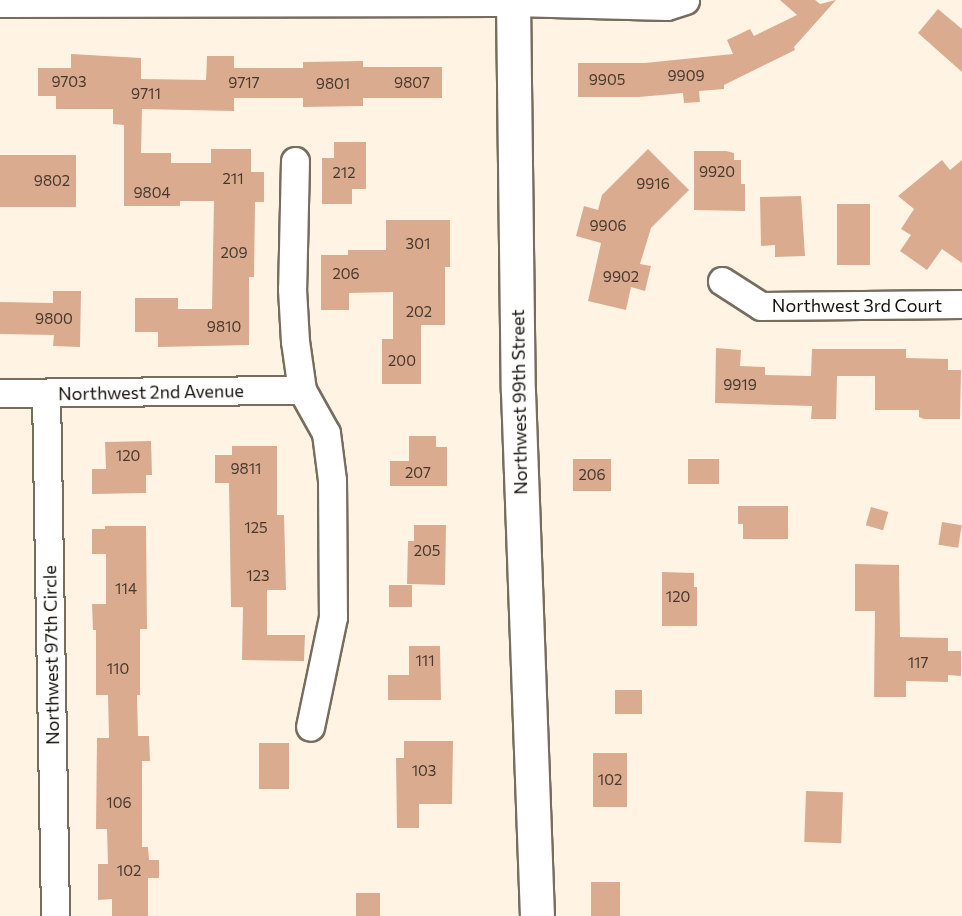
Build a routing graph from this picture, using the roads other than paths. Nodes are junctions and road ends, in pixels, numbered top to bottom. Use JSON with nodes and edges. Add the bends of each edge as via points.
{"nodes":[{"id":1,"x":685,"y":0,"type":"edge"},
{"id":2,"x":513,"y":1,"type":"edge"},
{"id":3,"x":7,"y":2,"type":"edge"},
{"id":4,"x":327,"y":2,"type":"edge"},
{"id":5,"x":295,"y":161,"type":"dead end"},
{"id":6,"x":722,"y":281,"type":"dead end"},
{"id":7,"x":962,"y":304,"type":"edge"},
{"id":8,"x":302,"y":390,"type":"junction"},
{"id":9,"x":0,"y":393,"type":"edge"},
{"id":10,"x":46,"y":393,"type":"junction"},
{"id":11,"x":310,"y":727,"type":"dead end"},
{"id":12,"x":55,"y":916,"type":"edge"},
{"id":13,"x":537,"y":916,"type":"edge"}],
"edges":[{"from":1,"to":2,"type":"street","via":[[667,6]]},
{"from":2,"to":4,"type":"street"},
{"from":2,"to":13,"type":"main road","name":"Northwest 99th Street","via":[[518,391]]},
{"from":3,"to":4,"type":"street"},
{"from":5,"to":8,"type":"street","via":[[292,288]]},
{"from":6,"to":7,"type":"street","name":"Northwest 3rd Court","via":[[761,306]]},
{"from":8,"to":10,"type":"street","name":"Northwest 2nd Avenue"},
{"from":8,"to":11,"type":"street","via":[[326,433],[332,480],[333,617]]},
{"from":9,"to":10,"type":"street","name":"Northwest 2nd Avenue"},
{"from":10,"to":12,"type":"street","name":"Northwest 97th Circle"}]}
